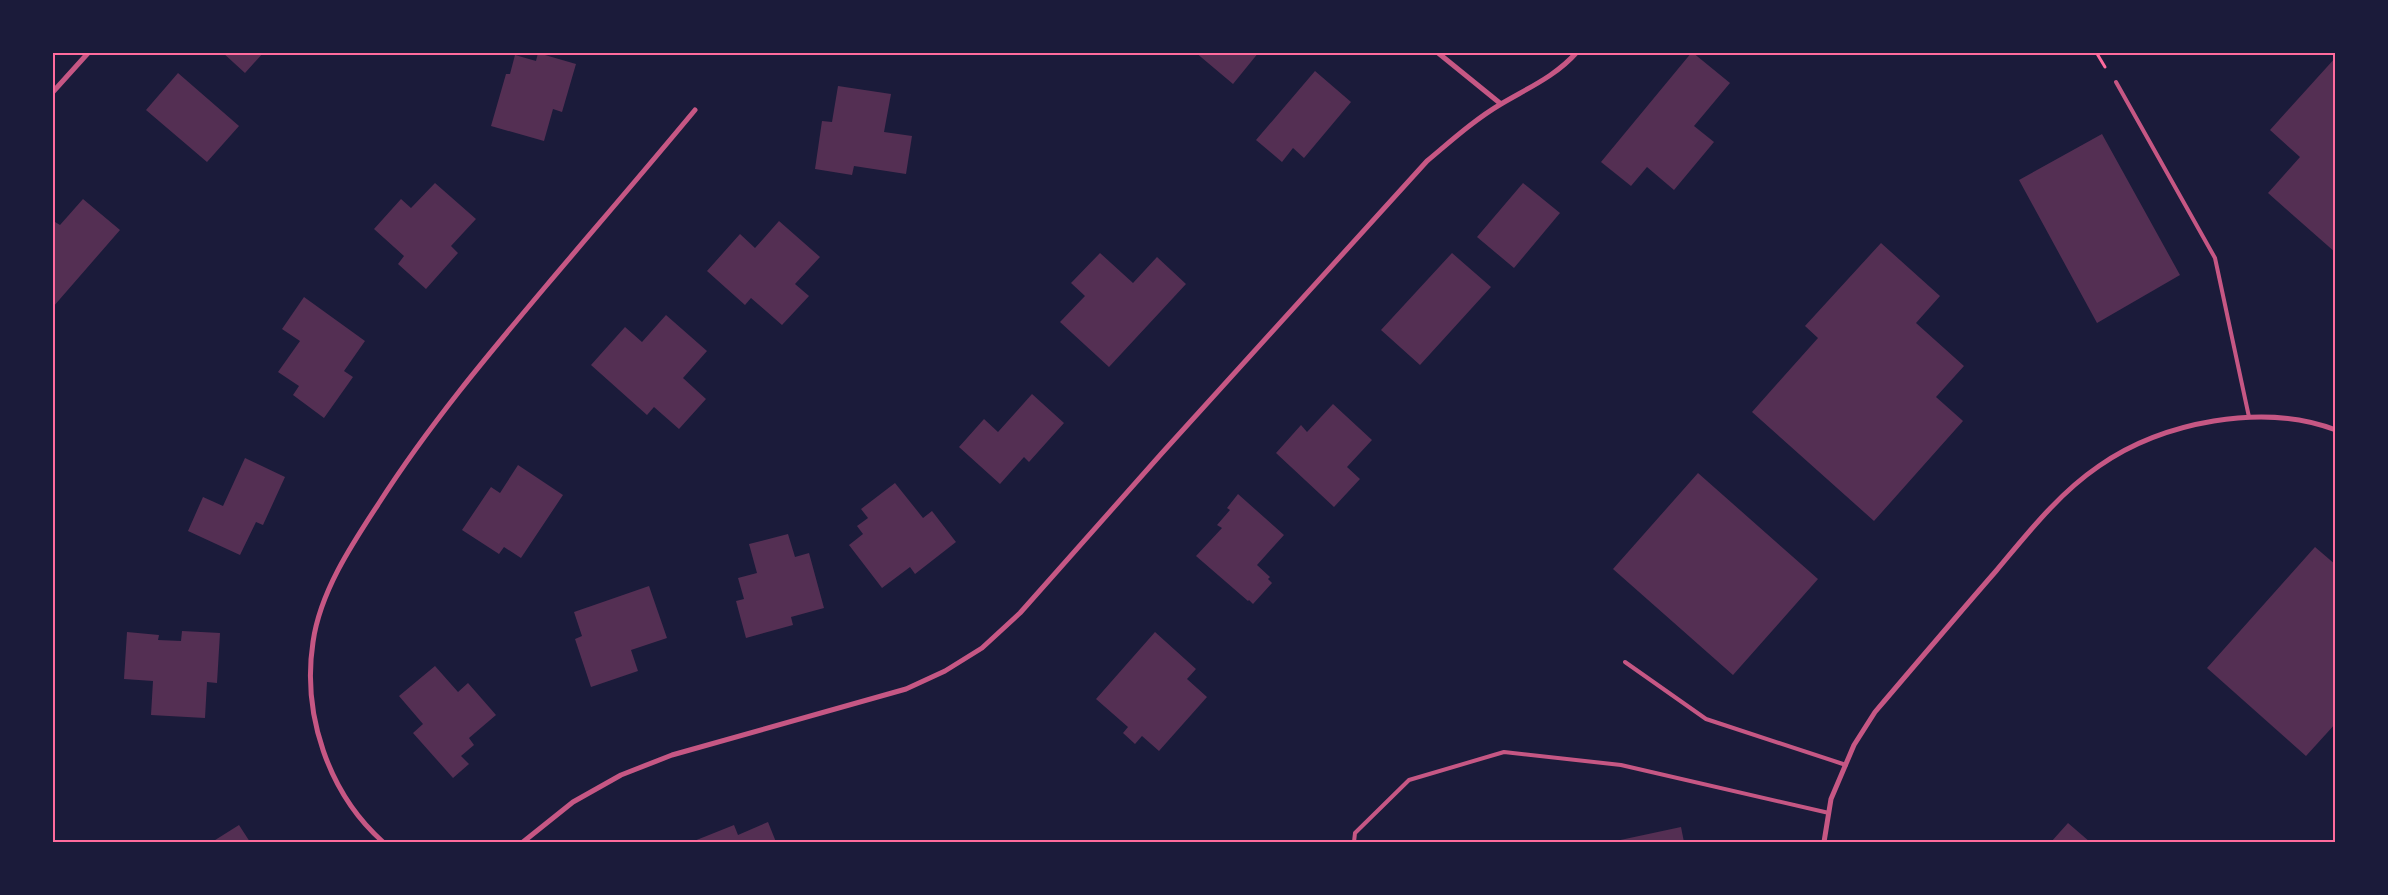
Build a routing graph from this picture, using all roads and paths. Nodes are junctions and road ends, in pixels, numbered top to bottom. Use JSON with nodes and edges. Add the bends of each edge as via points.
{"nodes":[{"id":1,"x":89,"y":52,"type":"edge"},
{"id":2,"x":1437,"y":52,"type":"edge"},
{"id":3,"x":1578,"y":52,"type":"edge"},
{"id":4,"x":2116,"y":82,"type":"dead end"},
{"id":5,"x":52,"y":93,"type":"edge"},
{"id":6,"x":1501,"y":104,"type":"junction"},
{"id":7,"x":695,"y":110,"type":"dead end"},
{"id":8,"x":2248,"y":417,"type":"junction"},
{"id":9,"x":2336,"y":430,"type":"edge"},
{"id":10,"x":1625,"y":662,"type":"dead end"},
{"id":11,"x":1846,"y":765,"type":"junction"},
{"id":12,"x":1829,"y":814,"type":"junction"},
{"id":13,"x":383,"y":842,"type":"edge"},
{"id":14,"x":523,"y":842,"type":"edge"},
{"id":15,"x":1354,"y":842,"type":"edge"},
{"id":16,"x":1824,"y":842,"type":"edge"}],
"edges":[{"from":1,"to":5,"type":"street"},
{"from":2,"to":6,"type":"street"},
{"from":3,"to":6,"type":"street","via":[[1544,81]]},
{"from":4,"to":8,"type":"lane","via":[[2214,258]]},
{"from":6,"to":14,"type":"street","via":[[1470,124],[1428,161],[1020,613],[982,648],[945,671],[906,689],[672,755],[621,775],[573,802]]},
{"from":7,"to":13,"type":"street","via":[[460,388],[409,456],[368,519],[326,596],[313,641],[310,687],[317,733],[333,776],[349,803]]},
{"from":8,"to":9,"type":"street","via":[[2290,420]]},
{"from":8,"to":11,"type":"street","via":[[2172,431],[2134,446],[2099,466],[2053,504],[1875,712]]},
{"from":10,"to":11,"type":"lane","via":[[1706,720]]},
{"from":11,"to":12,"type":"street","via":[[1831,799]]},
{"from":12,"to":15,"type":"lane","via":[[1620,765],[1504,752],[1409,780],[1355,833]]},
{"from":12,"to":16,"type":"street"}]}
